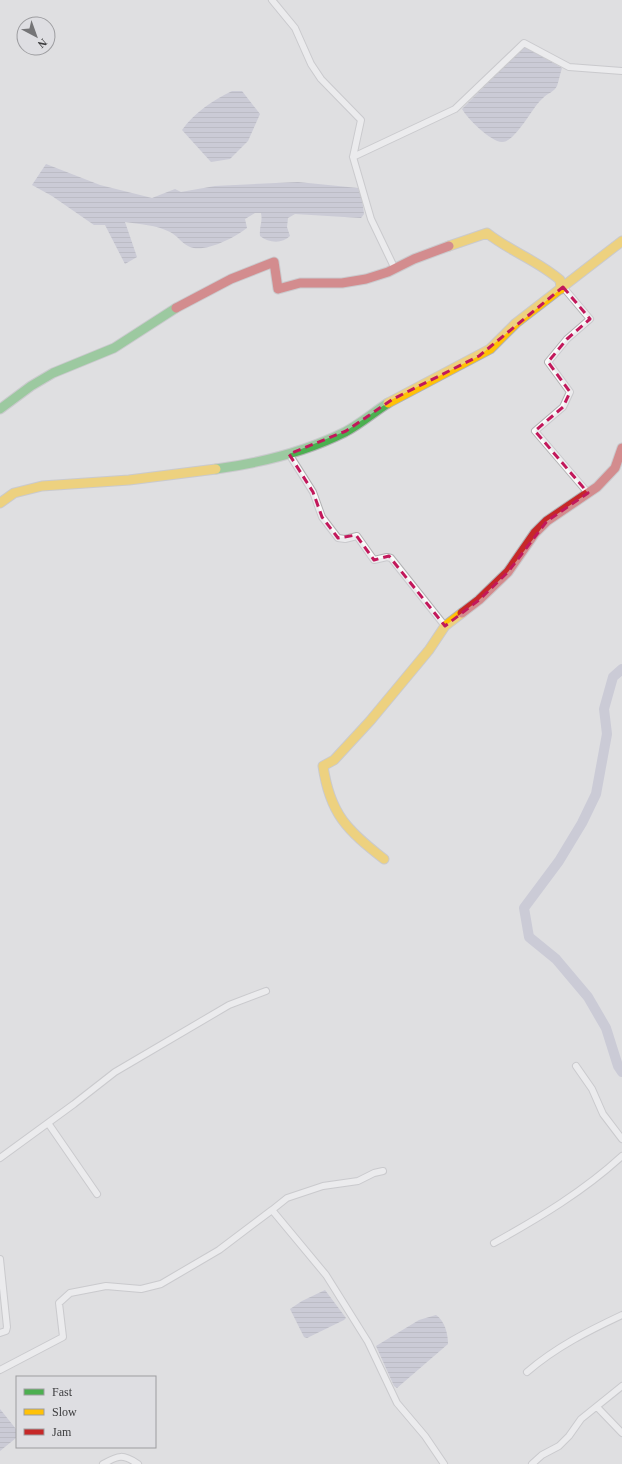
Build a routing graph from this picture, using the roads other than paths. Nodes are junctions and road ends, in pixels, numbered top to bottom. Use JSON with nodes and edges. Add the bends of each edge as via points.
{"nodes":[{"id":1,"x":272,"y":0,"type":"edge"},
{"id":2,"x":622,"y":71,"type":"edge"},
{"id":3,"x":353,"y":157,"type":"junction"},
{"id":4,"x":622,"y":241,"type":"edge"},
{"id":5,"x":395,"y":269,"type":"junction"},
{"id":6,"x":562,"y":288,"type":"junction"},
{"id":7,"x":0,"y":409,"type":"edge"},
{"id":8,"x":622,"y":448,"type":"edge"},
{"id":9,"x":289,"y":454,"type":"junction"},
{"id":10,"x":588,"y":493,"type":"junction"},
{"id":11,"x":0,"y":503,"type":"edge"},
{"id":12,"x":445,"y":626,"type":"junction"},
{"id":13,"x":384,"y":859,"type":"dead end"},
{"id":14,"x":266,"y":991,"type":"dead end"},
{"id":15,"x":576,"y":1066,"type":"dead end"},
{"id":16,"x":48,"y":1123,"type":"junction"},
{"id":17,"x":622,"y":1139,"type":"edge"},
{"id":18,"x":622,"y":1156,"type":"edge"},
{"id":19,"x":0,"y":1158,"type":"edge"},
{"id":20,"x":383,"y":1171,"type":"dead end"},
{"id":21,"x":97,"y":1194,"type":"dead end"},
{"id":22,"x":272,"y":1210,"type":"junction"},
{"id":23,"x":494,"y":1243,"type":"dead end"},
{"id":24,"x":0,"y":1259,"type":"edge"},
{"id":25,"x":622,"y":1315,"type":"edge"},
{"id":26,"x":0,"y":1333,"type":"edge"},
{"id":27,"x":0,"y":1370,"type":"edge"},
{"id":28,"x":527,"y":1372,"type":"dead end"},
{"id":29,"x":622,"y":1386,"type":"edge"},
{"id":30,"x":597,"y":1407,"type":"junction"},
{"id":31,"x":622,"y":1433,"type":"edge"},
{"id":32,"x":103,"y":1464,"type":"edge"},
{"id":33,"x":138,"y":1464,"type":"edge"},
{"id":34,"x":444,"y":1464,"type":"edge"},
{"id":35,"x":532,"y":1464,"type":"edge"}],
"edges":[{"from":1,"to":3,"type":"street","via":[[295,28],[311,64],[321,79],[362,120]]},
{"from":2,"to":3,"type":"street","via":[[569,67],[524,43],[455,109]]},
{"from":3,"to":5,"type":"street","via":[[371,219]]},
{"from":4,"to":6,"type":"street"},
{"from":5,"to":6,"type":"street","via":[[487,233],[504,247],[545,266],[560,280]]},
{"from":5,"to":7,"type":"street","via":[[348,282],[300,282],[278,288],[274,262],[231,279],[182,304],[114,348],[53,372]]},
{"from":6,"to":9,"type":"street","via":[[516,323],[490,349],[479,356],[434,376],[393,399],[346,431]]},
{"from":6,"to":10,"type":"street","via":[[590,319],[567,339],[548,362],[570,392],[563,407],[535,431]]},
{"from":8,"to":10,"type":"street","via":[[615,468]]},
{"from":9,"to":11,"type":"street","via":[[223,468],[129,480],[42,486],[14,493]]},
{"from":9,"to":12,"type":"street","via":[[313,492],[322,517],[338,538],[357,536],[374,560],[391,558]]},
{"from":10,"to":12,"type":"street","via":[[547,521],[535,533],[508,572],[479,600]]},
{"from":12,"to":13,"type":"street","via":[[429,650],[370,721],[334,760],[323,766],[331,799],[340,817],[361,842]]},
{"from":14,"to":16,"type":"street","via":[[229,1005],[115,1072]]},
{"from":15,"to":17,"type":"street","via":[[592,1090],[602,1114]]},
{"from":16,"to":19,"type":"street"},
{"from":16,"to":21,"type":"street"},
{"from":18,"to":23,"type":"street","via":[[564,1201]]},
{"from":20,"to":22,"type":"street","via":[[358,1181],[323,1186],[287,1198]]},
{"from":22,"to":27,"type":"street","via":[[218,1250],[161,1284],[141,1289],[106,1286],[70,1293],[60,1304],[63,1337]]},
{"from":22,"to":34,"type":"street","via":[[326,1275],[368,1342],[397,1403],[425,1436]]},
{"from":24,"to":26,"type":"street","via":[[8,1327]]},
{"from":25,"to":28,"type":"street","via":[[580,1335],[543,1358]]},
{"from":29,"to":30,"type":"street"},
{"from":30,"to":31,"type":"street"},
{"from":30,"to":35,"type":"street","via":[[581,1419],[559,1446]]},
{"from":32,"to":33,"type":"street","via":[[116,1457],[126,1457]]}]}
